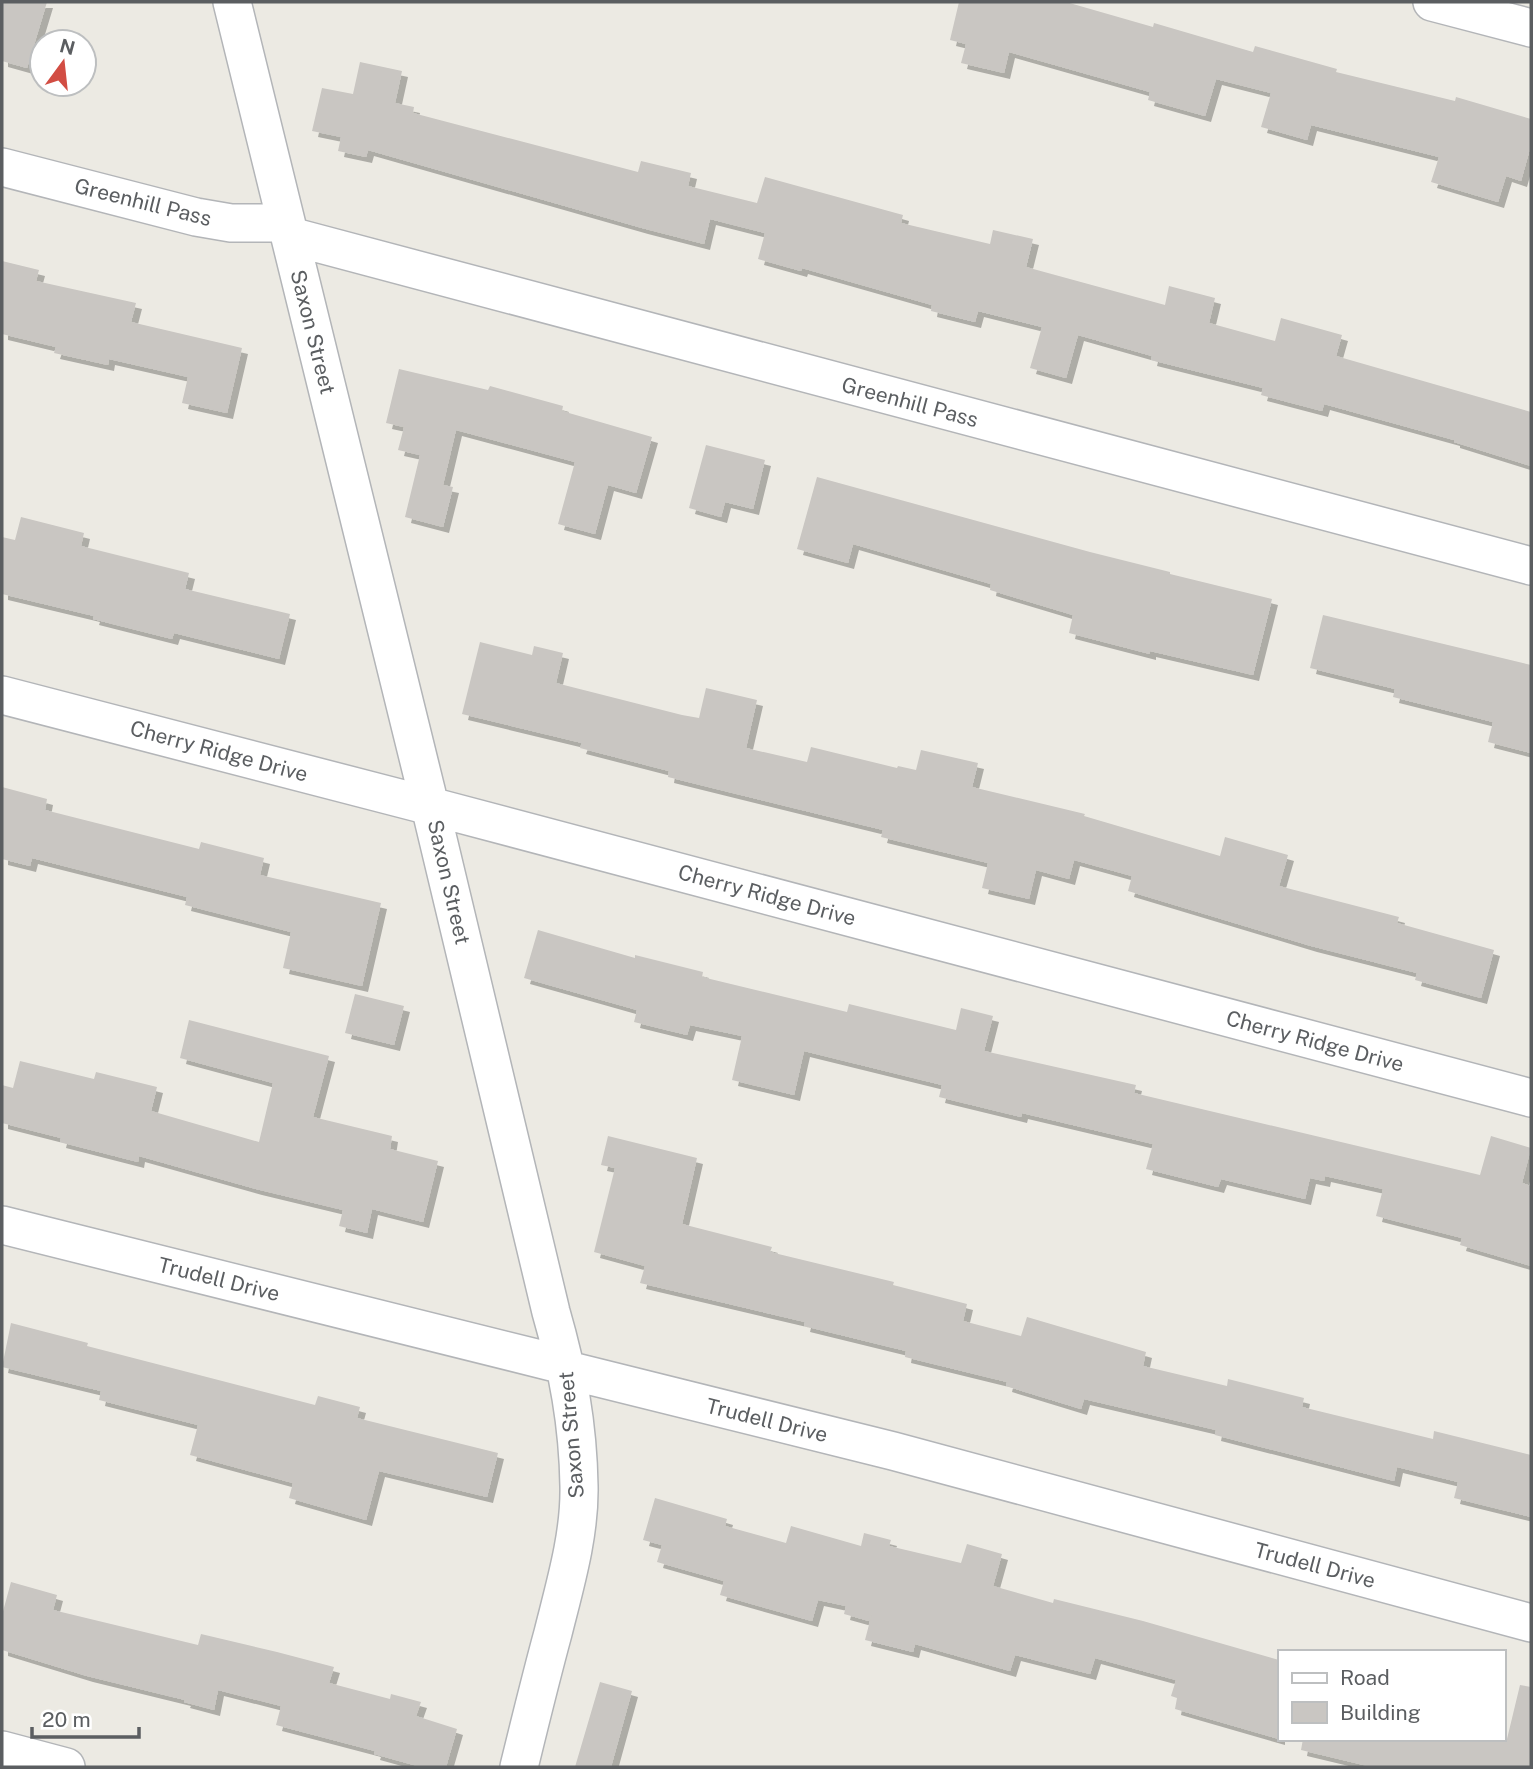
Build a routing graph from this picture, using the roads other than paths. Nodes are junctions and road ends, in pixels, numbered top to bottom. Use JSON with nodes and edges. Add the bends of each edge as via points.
{"nodes":[{"id":1,"x":232,"y":2,"type":"edge"},
{"id":2,"x":1433,"y":2,"type":"edge"},
{"id":3,"x":1531,"y":28,"type":"edge"},
{"id":4,"x":2,"y":167,"type":"edge"},
{"id":5,"x":288,"y":230,"type":"junction"},
{"id":6,"x":1531,"y":566,"type":"edge"},
{"id":7,"x":2,"y":695,"type":"edge"},
{"id":8,"x":430,"y":806,"type":"junction"},
{"id":9,"x":1531,"y":1098,"type":"edge"},
{"id":10,"x":2,"y":1225,"type":"edge"},
{"id":11,"x":567,"y":1370,"type":"junction"},
{"id":12,"x":1531,"y":1623,"type":"edge"},
{"id":13,"x":2,"y":1750,"type":"edge"},
{"id":14,"x":66,"y":1767,"type":"edge"},
{"id":15,"x":519,"y":1767,"type":"edge"}],
"edges":[{"from":1,"to":5,"type":"street","name":"Saxon Street"},
{"from":2,"to":3,"type":"street"},
{"from":4,"to":5,"type":"street","name":"Greenhill Pass","via":[[196,217]]},
{"from":5,"to":6,"type":"street","name":"Greenhill Pass"},
{"from":5,"to":8,"type":"street","name":"Saxon Street"},
{"from":7,"to":8,"type":"street","name":"Cherry Ridge Drive"},
{"from":8,"to":9,"type":"street","name":"Cherry Ridge Drive"},
{"from":8,"to":11,"type":"street","name":"Saxon Street"},
{"from":10,"to":11,"type":"street","name":"Trudell Drive","via":[[556,1363]]},
{"from":11,"to":12,"type":"street","name":"Trudell Drive","via":[[893,1451]]},
{"from":11,"to":15,"type":"street","name":"Saxon Street","via":[[579,1488],[574,1537],[564,1598]]},
{"from":13,"to":14,"type":"street"}]}
